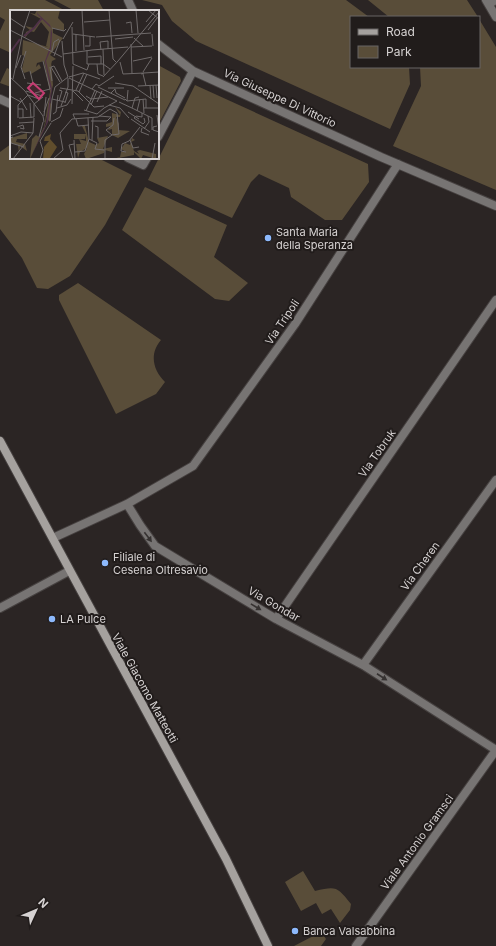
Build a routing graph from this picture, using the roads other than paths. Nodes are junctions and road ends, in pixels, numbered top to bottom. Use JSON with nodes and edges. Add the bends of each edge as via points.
{"nodes":[{"id":1,"x":128,"y":0,"type":"edge"},
{"id":2,"x":490,"y":2,"type":"edge"},
{"id":3,"x":133,"y":10,"type":"edge"},
{"id":4,"x":496,"y":17,"type":"edge"},
{"id":5,"x":159,"y":45,"type":"edge"},
{"id":6,"x":193,"y":71,"type":"junction"},
{"id":7,"x":0,"y":99,"type":"edge"},
{"id":8,"x":10,"y":104,"type":"edge"},
{"id":9,"x":159,"y":135,"type":"edge"},
{"id":10,"x":130,"y":159,"type":"edge"},
{"id":11,"x":146,"y":159,"type":"edge"},
{"id":12,"x":398,"y":164,"type":"junction"},
{"id":13,"x":496,"y":206,"type":"edge"},
{"id":14,"x":496,"y":300,"type":"edge"},
{"id":15,"x":0,"y":442,"type":"edge"},
{"id":16,"x":496,"y":480,"type":"edge"},
{"id":17,"x":127,"y":504,"type":"junction"},
{"id":18,"x":53,"y":538,"type":"junction"},
{"id":19,"x":69,"y":571,"type":"junction"},
{"id":20,"x":0,"y":608,"type":"edge"},
{"id":21,"x":276,"y":619,"type":"junction"},
{"id":22,"x":363,"y":665,"type":"junction"},
{"id":23,"x":496,"y":750,"type":"edge"},
{"id":24,"x":268,"y":946,"type":"edge"},
{"id":25,"x":356,"y":946,"type":"edge"}],
"edges":[{"from":1,"to":3,"type":"street"},
{"from":2,"to":4,"type":"street"},
{"from":5,"to":6,"type":"street","name":"Via Giuseppe Di Vittorio"},
{"from":6,"to":9,"type":"street"},
{"from":6,"to":12,"type":"street","name":"Via Giuseppe Di Vittorio"},
{"from":7,"to":8,"type":"street"},
{"from":10,"to":11,"type":"street","via":[[143,165]]},
{"from":12,"to":13,"type":"street","name":"Via Giuseppe Di Vittorio"},
{"from":12,"to":17,"type":"street","name":"Via Tripoli","via":[[295,324],[193,466]]},
{"from":14,"to":21,"type":"street","name":"Via Tobruk"},
{"from":15,"to":18,"type":"main road","name":"Viale Giacomo Matteotti"},
{"from":16,"to":22,"type":"street","name":"Via Cheren"},
{"from":17,"to":18,"type":"street"},
{"from":17,"to":21,"type":"street","name":"Via Gondar","one_way":true,"via":[[155,546]]},
{"from":18,"to":19,"type":"main road","name":"Viale Giacomo Matteotti"},
{"from":19,"to":20,"type":"street"},
{"from":19,"to":24,"type":"main road","name":"Viale Giacomo Matteotti","via":[[226,859]]},
{"from":21,"to":22,"type":"street","name":"Via Gondar"},
{"from":22,"to":23,"type":"street","name":"Via Gondar","one_way":true},
{"from":23,"to":25,"type":"street","name":"Viale Antonio Gramsci"}]}
